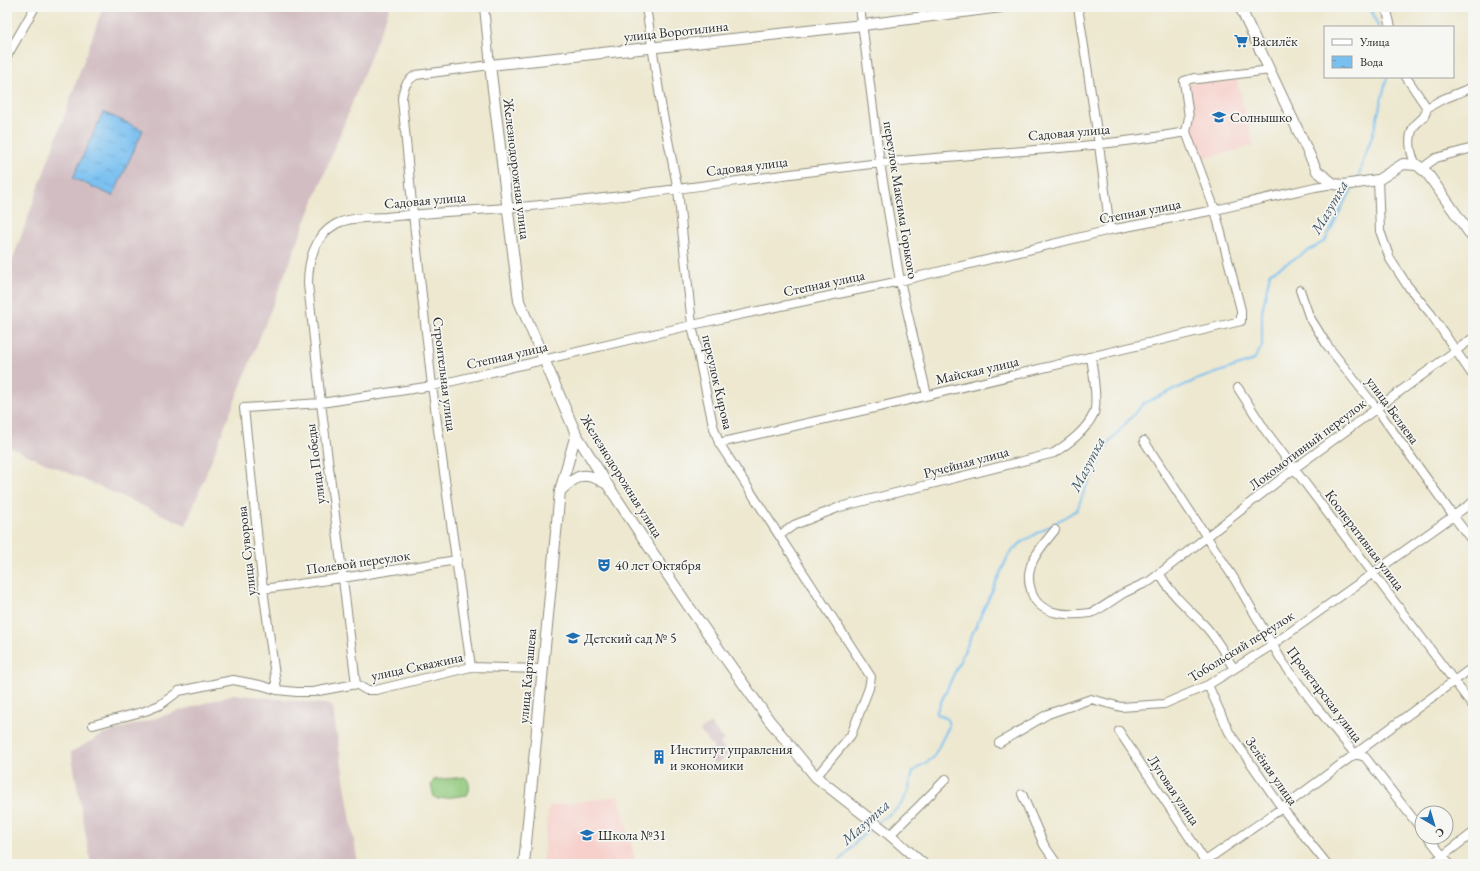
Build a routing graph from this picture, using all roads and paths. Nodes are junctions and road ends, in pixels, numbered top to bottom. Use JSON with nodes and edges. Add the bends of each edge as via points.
{"nodes":[{"id":1,"x":35,"y":7,"type":"edge"},
{"id":2,"x":484,"y":7,"type":"edge"},
{"id":3,"x":646,"y":7,"type":"edge"},
{"id":4,"x":860,"y":7,"type":"edge"},
{"id":5,"x":1001,"y":7,"type":"edge"},
{"id":6,"x":1078,"y":7,"type":"edge"},
{"id":7,"x":1240,"y":7,"type":"edge"},
{"id":8,"x":1386,"y":7,"type":"edge"},
{"id":9,"x":863,"y":25,"type":"junction"},
{"id":10,"x":1391,"y":26,"type":"edge"},
{"id":11,"x":653,"y":48,"type":"junction"},
{"id":12,"x":7,"y":56,"type":"edge"},
{"id":13,"x":490,"y":65,"type":"junction"},
{"id":14,"x":1270,"y":70,"type":"junction"},
{"id":15,"x":1407,"y":78,"type":"edge"},
{"id":16,"x":405,"y":84,"type":"joint"},
{"id":17,"x":1473,"y":87,"type":"edge"},
{"id":18,"x":1428,"y":108,"type":"junction"},
{"id":19,"x":1186,"y":132,"type":"junction"},
{"id":20,"x":1099,"y":145,"type":"junction"},
{"id":21,"x":1473,"y":148,"type":"edge"},
{"id":22,"x":880,"y":163,"type":"junction"},
{"id":23,"x":1419,"y":167,"type":"junction"},
{"id":24,"x":1378,"y":180,"type":"junction"},
{"id":25,"x":1334,"y":184,"type":"junction"},
{"id":26,"x":678,"y":190,"type":"junction"},
{"id":27,"x":508,"y":207,"type":"junction"},
{"id":28,"x":1215,"y":210,"type":"junction"},
{"id":29,"x":413,"y":214,"type":"junction"},
{"id":30,"x":1110,"y":230,"type":"junction"},
{"id":31,"x":1473,"y":238,"type":"edge"},
{"id":32,"x":318,"y":242,"type":"joint"},
{"id":33,"x":900,"y":281,"type":"junction"},
{"id":34,"x":1300,"y":290,"type":"dead end"},
{"id":35,"x":692,"y":325,"type":"junction"},
{"id":36,"x":1473,"y":338,"type":"edge"},
{"id":37,"x":1456,"y":351,"type":"junction"},
{"id":38,"x":1091,"y":357,"type":"junction"},
{"id":39,"x":544,"y":360,"type":"junction"},
{"id":40,"x":1473,"y":376,"type":"edge"},
{"id":41,"x":432,"y":386,"type":"junction"},
{"id":42,"x":1238,"y":388,"type":"dead end"},
{"id":43,"x":927,"y":396,"type":"junction"},
{"id":44,"x":320,"y":403,"type":"junction"},
{"id":45,"x":244,"y":408,"type":"joint"},
{"id":46,"x":1377,"y":409,"type":"junction"},
{"id":47,"x":576,"y":434,"type":"junction"},
{"id":48,"x":1144,"y":441,"type":"dead end"},
{"id":49,"x":719,"y":443,"type":"junction"},
{"id":50,"x":1295,"y":468,"type":"junction"},
{"id":51,"x":607,"y":484,"type":"junction"},
{"id":52,"x":560,"y":491,"type":"junction"},
{"id":53,"x":1473,"y":502,"type":"edge"},
{"id":54,"x":1454,"y":517,"type":"junction"},
{"id":55,"x":1055,"y":530,"type":"dead end"},
{"id":56,"x":780,"y":535,"type":"junction"},
{"id":57,"x":1206,"y":536,"type":"junction"},
{"id":58,"x":1473,"y":542,"type":"edge"},
{"id":59,"x":457,"y":560,"type":"junction"},
{"id":60,"x":1159,"y":573,"type":"junction"},
{"id":61,"x":1373,"y":574,"type":"junction"},
{"id":62,"x":342,"y":578,"type":"junction"},
{"id":63,"x":263,"y":588,"type":"junction"},
{"id":64,"x":1272,"y":645,"type":"junction"},
{"id":65,"x":471,"y":667,"type":"junction"},
{"id":66,"x":1473,"y":667,"type":"edge"},
{"id":67,"x":1234,"y":669,"type":"junction"},
{"id":68,"x":542,"y":670,"type":"junction"},
{"id":69,"x":1453,"y":681,"type":"junction"},
{"id":70,"x":356,"y":684,"type":"junction"},
{"id":71,"x":1208,"y":685,"type":"junction"},
{"id":72,"x":277,"y":690,"type":"junction"},
{"id":73,"x":1473,"y":706,"type":"edge"},
{"id":74,"x":93,"y":724,"type":"dead end"},
{"id":75,"x":1119,"y":731,"type":"dead end"},
{"id":76,"x":998,"y":743,"type":"dead end"},
{"id":77,"x":1355,"y":754,"type":"junction"},
{"id":78,"x":816,"y":777,"type":"junction"},
{"id":79,"x":946,"y":779,"type":"dead end"},
{"id":80,"x":1022,"y":794,"type":"dead end"},
{"id":81,"x":1282,"y":808,"type":"junction"},
{"id":82,"x":1414,"y":820,"type":"edge"},
{"id":83,"x":1473,"y":833,"type":"edge"},
{"id":84,"x":890,"y":835,"type":"junction"},
{"id":85,"x":1434,"y":845,"type":"edge"},
{"id":86,"x":1443,"y":856,"type":"junction"},
{"id":87,"x":1204,"y":863,"type":"edge"},
{"id":88,"x":524,"y":864,"type":"edge"},
{"id":89,"x":923,"y":864,"type":"edge"},
{"id":90,"x":1057,"y":864,"type":"edge"},
{"id":91,"x":1327,"y":864,"type":"edge"},
{"id":92,"x":1432,"y":864,"type":"edge"},
{"id":93,"x":1449,"y":864,"type":"edge"}],
"edges":[{"from":1,"to":12,"type":"street"},
{"from":2,"to":13,"type":"street","name":"Железнодорожная улица"},
{"from":3,"to":11,"type":"street","name":"переулок Кирова"},
{"from":4,"to":9,"type":"street","name":"переулок Максима Горького"},
{"from":5,"to":9,"type":"street","name":"улица Воротилина"},
{"from":6,"to":20,"type":"street"},
{"from":7,"to":14,"type":"street"},
{"from":8,"to":10,"type":"street"},
{"from":9,"to":11,"type":"street","name":"улица Воротилина"},
{"from":9,"to":22,"type":"street","name":"переулок Максима Горького"},
{"from":11,"to":13,"type":"street","name":"улица Воротилина"},
{"from":11,"to":26,"type":"street","name":"переулок Кирова"},
{"from":13,"to":16,"type":"street","name":"улица Воротилина","via":[[416,75]]},
{"from":13,"to":27,"type":"street","name":"Железнодорожная улица"},
{"from":14,"to":19,"type":"street","via":[[1184,81],[1189,117]]},
{"from":14,"to":25,"type":"street","via":[[1316,172]]},
{"from":15,"to":18,"type":"street"},
{"from":16,"to":29,"type":"street","name":"Строительная улица","via":[[402,99]]},
{"from":17,"to":18,"type":"street"},
{"from":18,"to":23,"type":"street","via":[[1425,116],[1414,127],[1410,138],[1414,161]]},
{"from":19,"to":20,"type":"street","name":"Садовая улица"},
{"from":19,"to":28,"type":"street"},
{"from":20,"to":22,"type":"street","name":"Садовая улица"},
{"from":20,"to":30,"type":"street"},
{"from":21,"to":23,"type":"street","via":[[1436,158]]},
{"from":22,"to":26,"type":"street","name":"Садовая улица"},
{"from":22,"to":33,"type":"street","name":"переулок Максима Горького"},
{"from":23,"to":24,"type":"street","name":"Степная улица","via":[[1403,164]]},
{"from":23,"to":31,"type":"street","via":[[1427,173]]},
{"from":24,"to":25,"type":"street","name":"Степная улица"},
{"from":24,"to":37,"type":"street","via":[[1380,231],[1390,259]]},
{"from":25,"to":28,"type":"street","name":"Степная улица"},
{"from":26,"to":27,"type":"street","name":"Садовая улица"},
{"from":26,"to":35,"type":"street","name":"переулок Кирова"},
{"from":27,"to":29,"type":"street","name":"Садовая улица"},
{"from":27,"to":39,"type":"street","name":"Железнодорожная улица","via":[[519,300]]},
{"from":28,"to":30,"type":"street","name":"Степная улица"},
{"from":28,"to":38,"type":"street","name":"Майская улица","via":[[1241,310],[1241,321]]},
{"from":29,"to":32,"type":"street","name":"Садовая улица","via":[[347,221],[327,231]]},
{"from":29,"to":41,"type":"street","name":"Строительная улица"},
{"from":30,"to":33,"type":"street","name":"Степная улица"},
{"from":32,"to":44,"type":"street","name":"улица Победы","via":[[311,255],[308,284]]},
{"from":33,"to":35,"type":"street","name":"Степная улица"},
{"from":33,"to":43,"type":"street","name":"переулок Максима Горького"},
{"from":34,"to":46,"type":"street","name":"улица Беляева","via":[[1309,316],[1327,345]]},
{"from":35,"to":39,"type":"street","name":"Степная улица"},
{"from":35,"to":49,"type":"street","name":"переулок Кирова"},
{"from":36,"to":37,"type":"street","name":"Локомотивный переулок"},
{"from":37,"to":40,"type":"street"},
{"from":37,"to":46,"type":"street","name":"Локомотивный переулок"},
{"from":38,"to":43,"type":"street","name":"Майская улица"},
{"from":38,"to":56,"type":"street","name":"Ручейная улица","via":[[1095,389],[1094,412],[1072,442],[1054,453],[840,508],[794,525]]},
{"from":39,"to":41,"type":"street","name":"Степная улица"},
{"from":39,"to":47,"type":"street","name":"Железнодорожная улица"},
{"from":41,"to":44,"type":"street","name":"Степная улица"},
{"from":41,"to":59,"type":"street","name":"Строительная улица"},
{"from":42,"to":50,"type":"street","name":"Кооперативная улица","via":[[1265,430]]},
{"from":43,"to":49,"type":"street","name":"Майская улица"},
{"from":44,"to":45,"type":"street","name":"Степная улица"},
{"from":44,"to":62,"type":"street","name":"улица Победы"},
{"from":45,"to":63,"type":"street","name":"улица Суворова"},
{"from":46,"to":50,"type":"street","name":"Локомотивный переулок"},
{"from":46,"to":54,"type":"street","name":"улица Беляева"},
{"from":47,"to":51,"type":"street","name":"Железнодорожная улица"},
{"from":47,"to":52,"type":"street","name":"улица Карташева"},
{"from":48,"to":57,"type":"street","name":"Пролетарская улица"},
{"from":49,"to":56,"type":"street","name":"переулок Кирова"},
{"from":50,"to":57,"type":"street","name":"Локомотивный переулок"},
{"from":50,"to":61,"type":"street","name":"Кооперативная улица"},
{"from":51,"to":52,"type":"street","via":[[590,475],[579,476]]},
{"from":51,"to":78,"type":"street","name":"Железнодорожная улица","via":[[760,707]]},
{"from":52,"to":68,"type":"street","name":"улица Карташева"},
{"from":53,"to":54,"type":"street","name":"Тобольский переулок"},
{"from":54,"to":58,"type":"street","name":"улица Беляева"},
{"from":54,"to":61,"type":"street","name":"Тобольский переулок"},
{"from":55,"to":60,"type":"street","name":"Локомотивный переулок","via":[[1036,555],[1030,567],[1028,581],[1036,602],[1048,611],[1058,614],[1092,612],[1150,581]]},
{"from":56,"to":78,"type":"street","name":"переулок Кирова","via":[[871,677],[870,688],[852,735]]},
{"from":57,"to":60,"type":"street","name":"Локомотивный переулок"},
{"from":57,"to":64,"type":"street","name":"Пролетарская улица","via":[[1235,580]]},
{"from":59,"to":62,"type":"street","name":"Полевой переулок"},
{"from":59,"to":65,"type":"street","name":"Строительная улица"},
{"from":60,"to":67,"type":"street","via":[[1178,601],[1209,630]]},
{"from":61,"to":64,"type":"street","name":"Тобольский переулок"},
{"from":61,"to":69,"type":"street","name":"Кооперативная улица"},
{"from":62,"to":63,"type":"street","name":"Полевой переулок"},
{"from":62,"to":70,"type":"street","name":"улица Победы"},
{"from":63,"to":72,"type":"street","name":"улица Суворова"},
{"from":64,"to":67,"type":"street","name":"Тобольский переулок"},
{"from":64,"to":77,"type":"street","name":"Пролетарская улица","via":[[1314,704]]},
{"from":65,"to":68,"type":"street","name":"улица Скважина"},
{"from":65,"to":70,"type":"street","name":"улица Скважина","via":[[376,690],[366,690]]},
{"from":66,"to":69,"type":"street"},
{"from":67,"to":71,"type":"street","name":"Тобольский переулок"},
{"from":68,"to":88,"type":"street","name":"улица Карташева"},
{"from":69,"to":73,"type":"street","name":"Кооперативная улица"},
{"from":69,"to":77,"type":"street"},
{"from":70,"to":72,"type":"street","name":"улица Скважина","via":[[313,692]]},
{"from":71,"to":76,"type":"street","name":"Тобольский переулок","via":[[1164,704],[1121,707],[1091,699],[1048,714]]},
{"from":71,"to":81,"type":"street","name":"Зелёная улица","via":[[1229,732]]},
{"from":72,"to":74,"type":"street","name":"улица Скважина","via":[[260,684],[233,680],[179,691],[160,705],[145,711]]},
{"from":75,"to":87,"type":"street","name":"Луговая улица"},
{"from":77,"to":81,"type":"street"},
{"from":77,"to":82,"type":"street","name":"Пролетарская улица","via":[[1365,757]]},
{"from":78,"to":84,"type":"street","name":"Железнодорожная улица"},
{"from":79,"to":84,"type":"street"},
{"from":80,"to":90,"type":"street","via":[[1044,845]]},
{"from":81,"to":87,"type":"street"},
{"from":81,"to":91,"type":"street","name":"Зелёная улица"},
{"from":83,"to":86,"type":"street"},
{"from":84,"to":89,"type":"street","name":"Железнодорожная улица"},
{"from":85,"to":86,"type":"street"},
{"from":86,"to":92,"type":"street"},
{"from":86,"to":93,"type":"street"}]}
